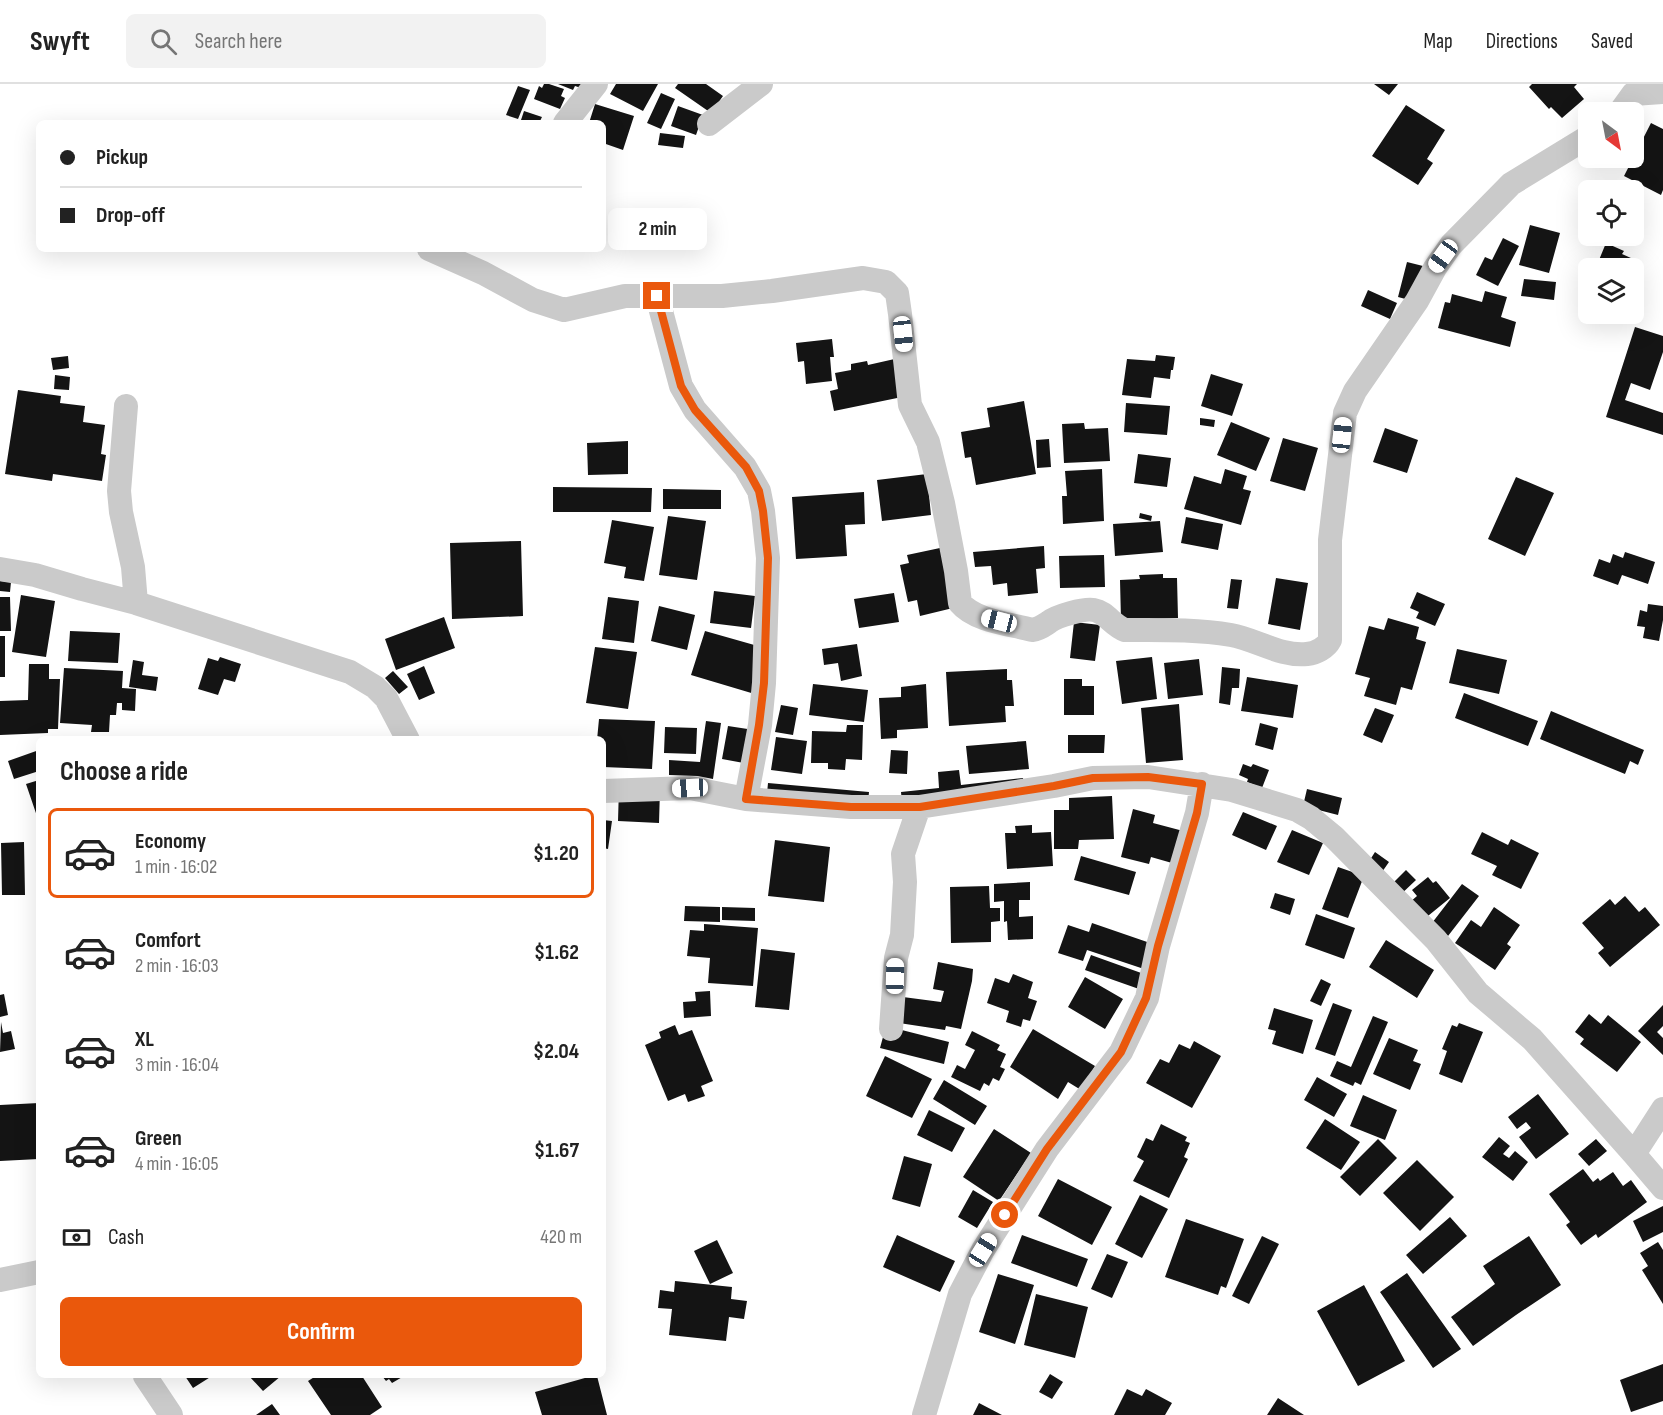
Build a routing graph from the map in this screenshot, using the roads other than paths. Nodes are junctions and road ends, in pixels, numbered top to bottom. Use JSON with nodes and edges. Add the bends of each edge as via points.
{"nodes":[{"id":1,"x":596,"y":84,"type":"edge"},
{"id":2,"x":761,"y":84,"type":"edge"},
{"id":3,"x":1663,"y":92,"type":"edge"},
{"id":4,"x":1629,"y":97,"type":"edge"},
{"id":5,"x":567,"y":120,"type":"edge"},
{"id":6,"x":709,"y":124,"type":"dead end"},
{"id":7,"x":1578,"y":143,"type":"edge"},
{"id":8,"x":436,"y":252,"type":"edge"},
{"id":9,"x":657,"y":296,"type":"junction"},
{"id":10,"x":126,"y":406,"type":"dead end"},
{"id":11,"x":0,"y":569,"type":"edge"},
{"id":12,"x":136,"y":603,"type":"junction"},
{"id":13,"x":406,"y":736,"type":"edge"},
{"id":14,"x":1202,"y":784,"type":"junction"},
{"id":15,"x":606,"y":791,"type":"edge"},
{"id":16,"x":746,"y":799,"type":"junction"},
{"id":17,"x":920,"y":807,"type":"junction"},
{"id":18,"x":891,"y":1029,"type":"dead end"},
{"id":19,"x":1663,"y":1109,"type":"edge"},
{"id":20,"x":1634,"y":1154,"type":"junction"},
{"id":21,"x":1663,"y":1188,"type":"edge"},
{"id":22,"x":36,"y":1273,"type":"edge"},
{"id":23,"x":0,"y":1280,"type":"edge"},
{"id":24,"x":146,"y":1378,"type":"edge"},
{"id":25,"x":171,"y":1415,"type":"edge"},
{"id":26,"x":924,"y":1415,"type":"edge"}],
"edges":[{"from":1,"to":5,"type":"street"},
{"from":2,"to":6,"type":"street"},
{"from":3,"to":4,"type":"street"},
{"from":7,"to":9,"type":"street","via":[[1510,184],[1451,245],[1355,391],[1345,413],[1330,540],[1330,640],[1324,648],[1307,654],[1281,651],[1234,635],[1125,630],[1101,613],[1087,609],[1032,630],[969,612],[960,603],[928,442],[910,405],[897,293],[886,282],[863,278],[722,296]]},
{"from":8,"to":9,"type":"street","via":[[533,300],[564,310],[625,296]]},
{"from":9,"to":16,"type":"street","via":[[681,386],[695,410],[746,467],[759,491],[763,511],[768,558],[764,683]]},
{"from":10,"to":12,"type":"street","via":[[119,491]]},
{"from":11,"to":12,"type":"street"},
{"from":12,"to":13,"type":"street","via":[[350,672],[386,698]]},
{"from":14,"to":17,"type":"street","via":[[1148,777],[1093,778]]},
{"from":14,"to":20,"type":"street","via":[[1297,810],[1334,837],[1436,940],[1478,993],[1532,1039]]},
{"from":14,"to":26,"type":"street","via":[[1146,998],[1121,1052],[1047,1149],[983,1250],[960,1294]]},
{"from":15,"to":16,"type":"street","via":[[690,788]]},
{"from":16,"to":17,"type":"street","via":[[851,807]]},
{"from":17,"to":18,"type":"street","via":[[903,854],[902,934],[896,958]]},
{"from":19,"to":20,"type":"street"},
{"from":20,"to":21,"type":"street"},
{"from":22,"to":23,"type":"street"},
{"from":24,"to":25,"type":"street"}]}
